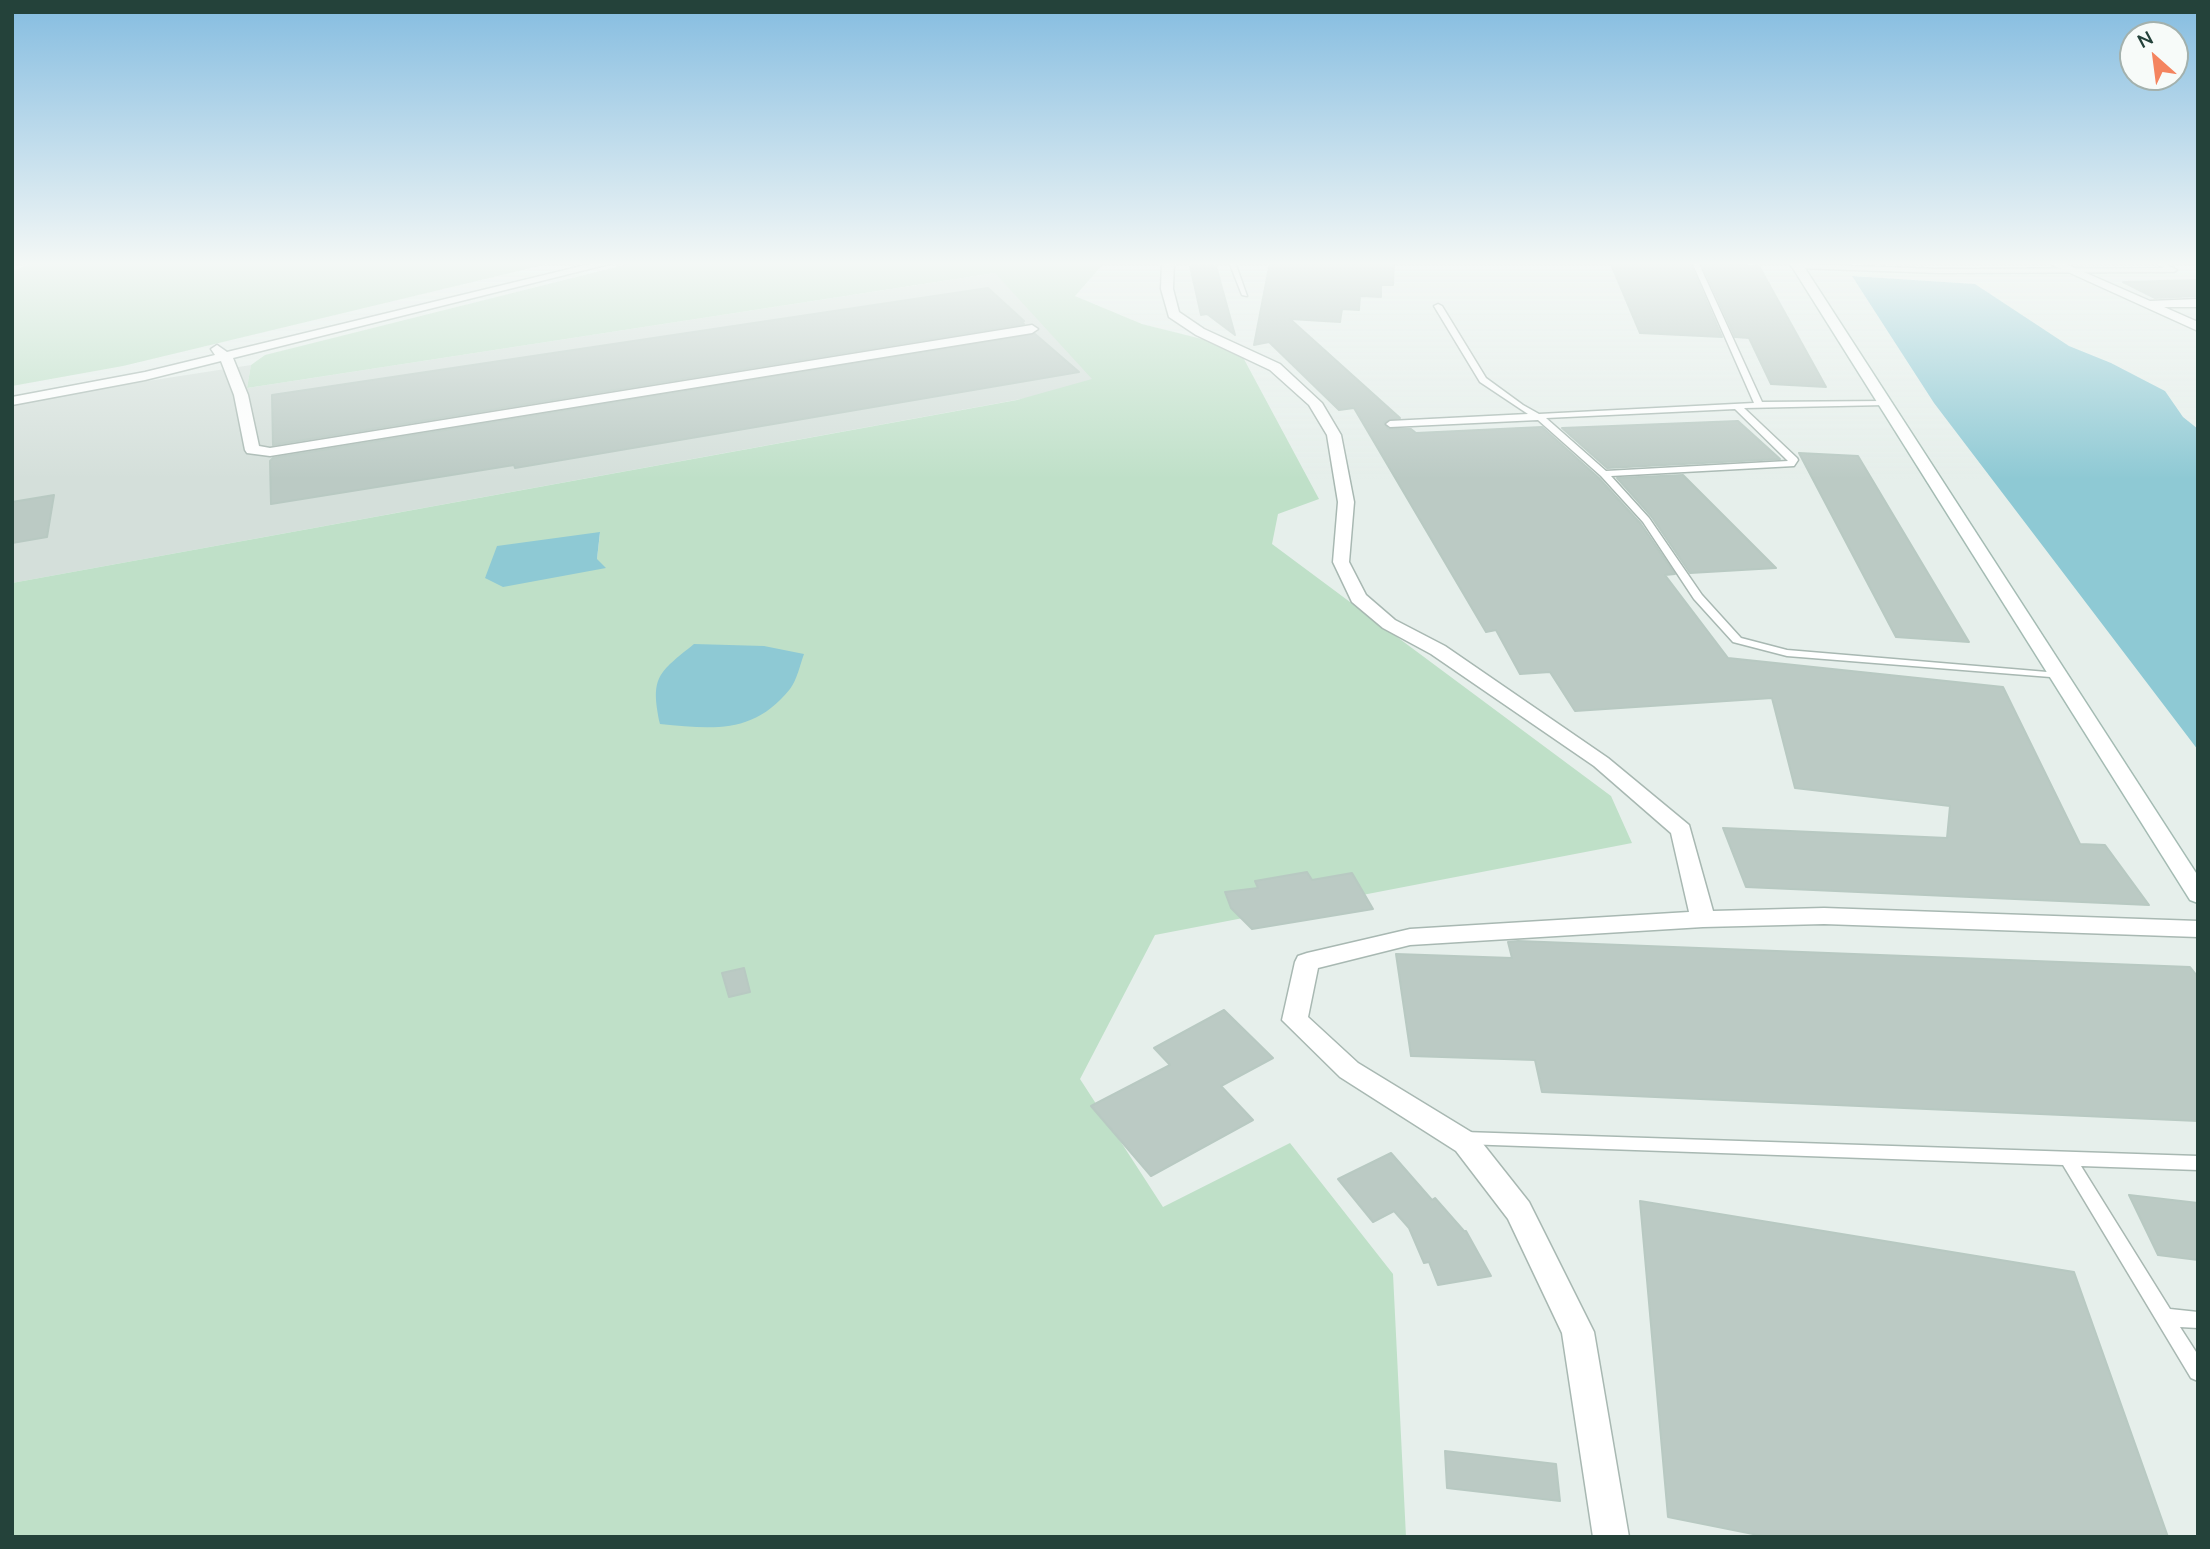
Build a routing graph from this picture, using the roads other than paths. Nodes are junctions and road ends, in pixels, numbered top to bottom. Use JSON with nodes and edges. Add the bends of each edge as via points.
{"nodes":[{"id":1,"x":295,"y":334,"type":"edge"},
{"id":2,"x":302,"y":334,"type":"edge"},
{"id":3,"x":999,"y":334,"type":"edge"},
{"id":4,"x":1205,"y":334,"type":"edge"},
{"id":5,"x":1455,"y":334,"type":"edge"},
{"id":6,"x":1727,"y":334,"type":"edge"},
{"id":7,"x":1841,"y":334,"type":"edge"},
{"id":8,"x":222,"y":353,"type":"junction"},
{"id":9,"x":12,"y":391,"type":"edge"},
{"id":10,"x":12,"y":401,"type":"edge"},
{"id":11,"x":1885,"y":403,"type":"junction"},
{"id":12,"x":1759,"y":405,"type":"junction"},
{"id":13,"x":1737,"y":406,"type":"junction"},
{"id":14,"x":1541,"y":418,"type":"junction"},
{"id":15,"x":1390,"y":424,"type":"dead end"},
{"id":16,"x":1604,"y":474,"type":"junction"},
{"id":17,"x":2059,"y":676,"type":"junction"},
{"id":18,"x":2198,"y":895,"type":"edge"},
{"id":19,"x":1703,"y":919,"type":"junction"},
{"id":20,"x":2198,"y":929,"type":"edge"},
{"id":21,"x":1457,"y":1138,"type":"junction"},
{"id":22,"x":2069,"y":1161,"type":"junction"},
{"id":23,"x":2198,"y":1163,"type":"edge"},
{"id":24,"x":2164,"y":1317,"type":"junction"},
{"id":25,"x":2198,"y":1320,"type":"edge"},
{"id":26,"x":2198,"y":1372,"type":"edge"},
{"id":27,"x":1611,"y":1537,"type":"edge"}],
"edges":[{"from":1,"to":8,"type":"street"},
{"from":2,"to":8,"type":"street"},
{"from":3,"to":8,"type":"street","via":[[270,452],[252,450],[234,373]]},
{"from":4,"to":19,"type":"street","via":[[1275,367],[1315,403],[1334,435],[1346,502],[1341,562],[1358,598],[1388,624],[1438,650],[1601,762],[1681,830]]},
{"from":5,"to":14,"type":"lane","via":[[1483,380]]},
{"from":6,"to":12,"type":"lane"},
{"from":7,"to":11,"type":"street"},
{"from":8,"to":9,"type":"street"},
{"from":8,"to":10,"type":"street","via":[[111,384]]},
{"from":11,"to":12,"type":"lane"},
{"from":11,"to":17,"type":"street"},
{"from":12,"to":13,"type":"lane"},
{"from":13,"to":14,"type":"lane"},
{"from":13,"to":16,"type":"lane","via":[[1794,460],[1791,464]]},
{"from":14,"to":15,"type":"lane"},
{"from":14,"to":16,"type":"lane"},
{"from":16,"to":17,"type":"lane","via":[[1646,520],[1698,597],[1737,640],[1787,653]]},
{"from":17,"to":18,"type":"street"},
{"from":19,"to":20,"type":"street","via":[[1824,916]]},
{"from":19,"to":21,"type":"street","via":[[1410,937],[1307,962],[1295,1020],[1349,1070]]},
{"from":21,"to":22,"type":"lane"},
{"from":21,"to":27,"type":"street","via":[[1466,1143],[1519,1211],[1578,1332]]},
{"from":22,"to":23,"type":"lane"},
{"from":22,"to":24,"type":"lane"},
{"from":24,"to":25,"type":"lane"},
{"from":24,"to":26,"type":"lane"}]}
